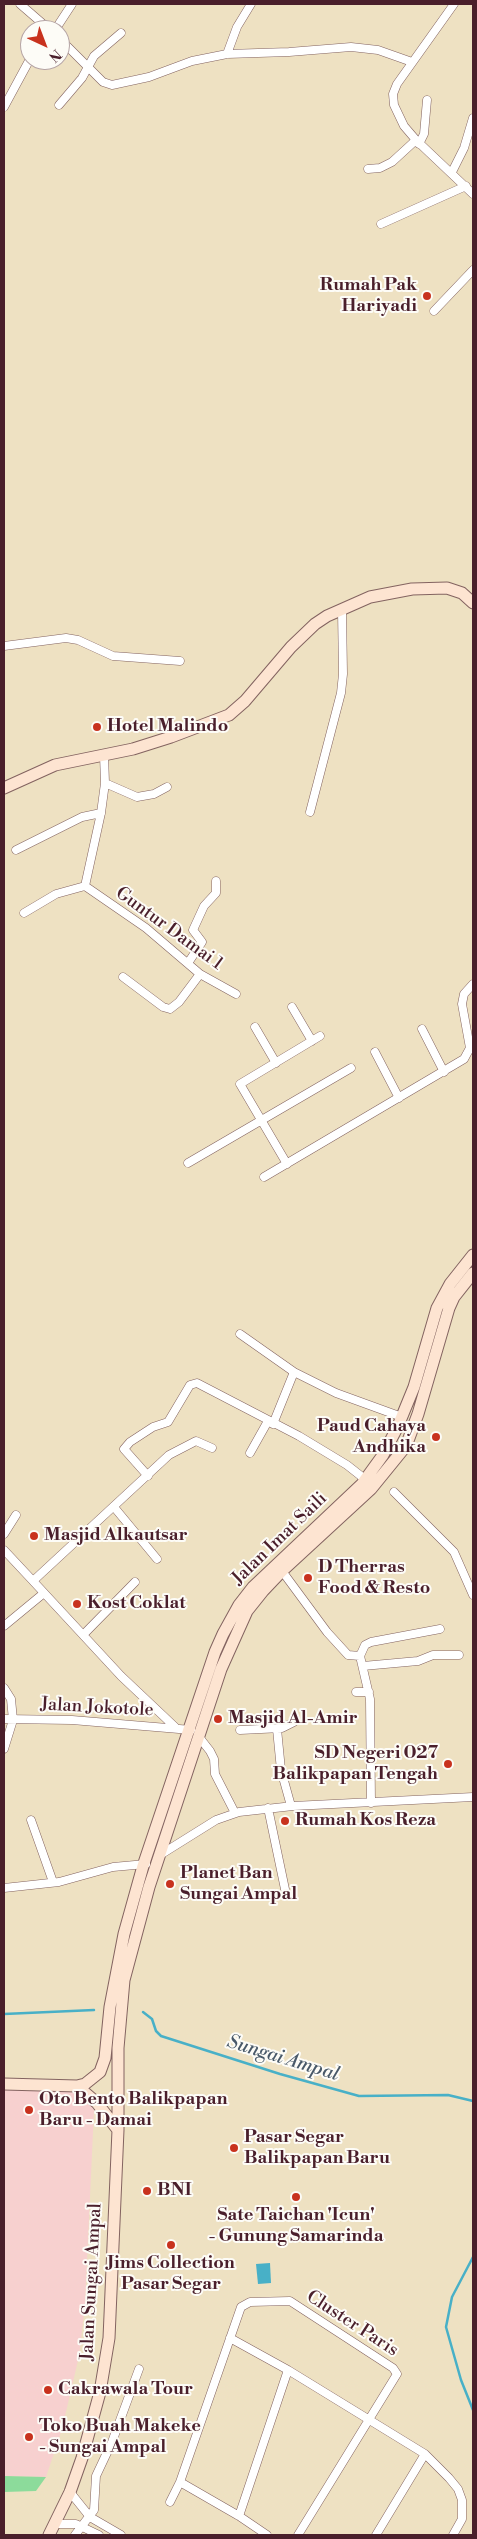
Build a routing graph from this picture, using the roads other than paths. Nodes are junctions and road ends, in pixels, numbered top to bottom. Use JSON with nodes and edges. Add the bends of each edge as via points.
{"nodes":[{"id":1,"x":20,"y":4,"type":"edge"},
{"id":2,"x":72,"y":4,"type":"edge"},
{"id":3,"x":251,"y":4,"type":"edge"},
{"id":4,"x":454,"y":4,"type":"edge"},
{"id":5,"x":39,"y":20,"type":"edge"},
{"id":6,"x":57,"y":20,"type":"edge"},
{"id":7,"x":121,"y":33,"type":"dead end"},
{"id":8,"x":70,"y":49,"type":"edge"},
{"id":9,"x":226,"y":54,"type":"junction"},
{"id":10,"x":412,"y":62,"type":"junction"},
{"id":11,"x":88,"y":66,"type":"junction"},
{"id":12,"x":24,"y":70,"type":"edge"},
{"id":13,"x":427,"y":100,"type":"dead end"},
{"id":14,"x":60,"y":104,"type":"dead end"},
{"id":15,"x":4,"y":107,"type":"edge"},
{"id":16,"x":473,"y":118,"type":"edge"},
{"id":17,"x":470,"y":141,"type":"edge"},
{"id":18,"x":417,"y":142,"type":"junction"},
{"id":19,"x":368,"y":169,"type":"dead end"},
{"id":20,"x":452,"y":172,"type":"junction"},
{"id":21,"x":466,"y":186,"type":"junction"},
{"id":22,"x":473,"y":194,"type":"edge"},
{"id":23,"x":381,"y":224,"type":"dead end"},
{"id":24,"x":473,"y":270,"type":"edge"},
{"id":25,"x":434,"y":311,"type":"dead end"},
{"id":26,"x":473,"y":603,"type":"edge"},
{"id":27,"x":342,"y":610,"type":"junction"},
{"id":28,"x":4,"y":646,"type":"edge"},
{"id":29,"x":180,"y":661,"type":"dead end"},
{"id":30,"x":104,"y":754,"type":"junction"},
{"id":31,"x":105,"y":783,"type":"junction"},
{"id":32,"x":167,"y":787,"type":"dead end"},
{"id":33,"x":4,"y":788,"type":"edge"},
{"id":34,"x":310,"y":812,"type":"dead end"},
{"id":35,"x":101,"y":813,"type":"junction"},
{"id":36,"x":16,"y":850,"type":"dead end"},
{"id":37,"x":216,"y":881,"type":"dead end"},
{"id":38,"x":85,"y":886,"type":"junction"},
{"id":39,"x":24,"y":913,"type":"dead end"},
{"id":40,"x":188,"y":963,"type":"junction"},
{"id":41,"x":200,"y":974,"type":"junction"},
{"id":42,"x":123,"y":977,"type":"dead end"},
{"id":43,"x":473,"y":984,"type":"edge"},
{"id":44,"x":236,"y":994,"type":"dead end"},
{"id":45,"x":292,"y":1007,"type":"dead end"},
{"id":46,"x":255,"y":1028,"type":"dead end"},
{"id":47,"x":422,"y":1030,"type":"dead end"},
{"id":48,"x":320,"y":1036,"type":"dead end"},
{"id":49,"x":312,"y":1041,"type":"junction"},
{"id":50,"x":374,"y":1052,"type":"dead end"},
{"id":51,"x":276,"y":1063,"type":"junction"},
{"id":52,"x":351,"y":1068,"type":"dead end"},
{"id":53,"x":444,"y":1072,"type":"junction"},
{"id":54,"x":399,"y":1098,"type":"junction"},
{"id":55,"x":261,"y":1120,"type":"junction"},
{"id":56,"x":188,"y":1163,"type":"dead end"},
{"id":57,"x":287,"y":1164,"type":"junction"},
{"id":58,"x":264,"y":1177,"type":"dead end"},
{"id":59,"x":472,"y":1258,"type":"edge"},
{"id":60,"x":473,"y":1273,"type":"edge"},
{"id":61,"x":240,"y":1334,"type":"dead end"},
{"id":62,"x":294,"y":1372,"type":"junction"},
{"id":63,"x":402,"y":1417,"type":"junction"},
{"id":64,"x":271,"y":1423,"type":"junction"},
{"id":65,"x":212,"y":1448,"type":"dead end"},
{"id":66,"x":250,"y":1453,"type":"dead end"},
{"id":67,"x":149,"y":1474,"type":"junction"},
{"id":68,"x":366,"y":1480,"type":"junction"},
{"id":69,"x":394,"y":1492,"type":"dead end"},
{"id":70,"x":114,"y":1507,"type":"junction"},
{"id":71,"x":16,"y":1515,"type":"dead end"},
{"id":72,"x":4,"y":1534,"type":"edge"},
{"id":73,"x":4,"y":1550,"type":"edge"},
{"id":74,"x":157,"y":1559,"type":"dead end"},
{"id":75,"x":282,"y":1571,"type":"junction"},
{"id":76,"x":33,"y":1581,"type":"junction"},
{"id":77,"x":135,"y":1582,"type":"dead end"},
{"id":78,"x":44,"y":1593,"type":"junction"},
{"id":79,"x":473,"y":1595,"type":"edge"},
{"id":80,"x":4,"y":1626,"type":"edge"},
{"id":81,"x":440,"y":1629,"type":"dead end"},
{"id":82,"x":82,"y":1635,"type":"junction"},
{"id":83,"x":458,"y":1655,"type":"dead end"},
{"id":84,"x":360,"y":1656,"type":"junction"},
{"id":85,"x":363,"y":1666,"type":"junction"},
{"id":86,"x":4,"y":1688,"type":"edge"},
{"id":87,"x":356,"y":1692,"type":"dead end"},
{"id":88,"x":369,"y":1692,"type":"junction"},
{"id":89,"x":4,"y":1719,"type":"edge"},
{"id":90,"x":13,"y":1720,"type":"junction"},
{"id":91,"x":294,"y":1722,"type":"dead end"},
{"id":92,"x":175,"y":1727,"type":"junction"},
{"id":93,"x":277,"y":1729,"type":"junction"},
{"id":94,"x":240,"y":1730,"type":"dead end"},
{"id":95,"x":196,"y":1733,"type":"junction"},
{"id":96,"x":4,"y":1749,"type":"edge"},
{"id":97,"x":473,"y":1796,"type":"edge"},
{"id":98,"x":371,"y":1803,"type":"junction"},
{"id":99,"x":291,"y":1806,"type":"junction"},
{"id":100,"x":268,"y":1808,"type":"junction"},
{"id":101,"x":235,"y":1813,"type":"junction"},
{"id":102,"x":31,"y":1820,"type":"dead end"},
{"id":103,"x":160,"y":1855,"type":"junction"},
{"id":104,"x":144,"y":1866,"type":"junction"},
{"id":105,"x":53,"y":1882,"type":"junction"},
{"id":106,"x":4,"y":1888,"type":"edge"},
{"id":107,"x":286,"y":1894,"type":"dead end"},
{"id":108,"x":121,"y":1975,"type":"junction"},
{"id":109,"x":113,"y":2015,"type":"junction"},
{"id":110,"x":4,"y":2084,"type":"edge"},
{"id":111,"x":77,"y":2086,"type":"junction"},
{"id":112,"x":118,"y":2130,"type":"junction"},
{"id":113,"x":230,"y":2338,"type":"junction"},
{"id":114,"x":139,"y":2369,"type":"dead end"},
{"id":115,"x":288,"y":2370,"type":"junction"},
{"id":116,"x":370,"y":2419,"type":"junction"},
{"id":117,"x":425,"y":2454,"type":"junction"},
{"id":118,"x":180,"y":2482,"type":"junction"},
{"id":119,"x":70,"y":2492,"type":"junction"},
{"id":120,"x":170,"y":2502,"type":"dead end"},
{"id":121,"x":90,"y":2516,"type":"junction"},
{"id":122,"x":239,"y":2516,"type":"junction"},
{"id":123,"x":55,"y":2524,"type":"junction"},
{"id":124,"x":87,"y":2528,"type":"junction"},
{"id":125,"x":49,"y":2535,"type":"edge"},
{"id":126,"x":76,"y":2535,"type":"edge"},
{"id":127,"x":100,"y":2535,"type":"edge"},
{"id":128,"x":121,"y":2535,"type":"edge"},
{"id":129,"x":266,"y":2535,"type":"edge"},
{"id":130,"x":298,"y":2535,"type":"edge"},
{"id":131,"x":376,"y":2535,"type":"edge"},
{"id":132,"x":453,"y":2535,"type":"edge"}],
"edges":[{"from":1,"to":5,"type":"street"},
{"from":2,"to":6,"type":"street"},
{"from":3,"to":9,"type":"street"},
{"from":4,"to":10,"type":"street"},
{"from":7,"to":11,"type":"street","via":[[94,56]]},
{"from":8,"to":11,"type":"street"},
{"from":9,"to":10,"type":"street","via":[[359,47]]},
{"from":9,"to":11,"type":"street","via":[[192,60],[149,77],[112,86],[103,82]]},
{"from":10,"to":18,"type":"street","via":[[393,94],[394,105],[404,126]]},
{"from":11,"to":14,"type":"street"},
{"from":12,"to":15,"type":"street"},
{"from":13,"to":18,"type":"street","via":[[424,134]]},
{"from":16,"to":17,"type":"street"},
{"from":17,"to":20,"type":"street"},
{"from":18,"to":19,"type":"street","via":[[392,162]]},
{"from":18,"to":20,"type":"street"},
{"from":20,"to":21,"type":"street"},
{"from":21,"to":22,"type":"street"},
{"from":21,"to":23,"type":"street"},
{"from":24,"to":25,"type":"street"},
{"from":26,"to":27,"type":"main road","via":[[457,590],[430,587],[370,597]]},
{"from":27,"to":30,"type":"main road","via":[[315,624],[245,701],[229,714],[171,737]]},
{"from":27,"to":34,"type":"street","via":[[341,693]]},
{"from":28,"to":29,"type":"street","via":[[66,638],[78,640],[106,654]]},
{"from":30,"to":31,"type":"street"},
{"from":30,"to":33,"type":"main road","via":[[55,765]]},
{"from":31,"to":32,"type":"street","via":[[137,798]]},
{"from":31,"to":35,"type":"street"},
{"from":35,"to":36,"type":"street","via":[[82,817]]},
{"from":35,"to":38,"type":"street"},
{"from":37,"to":40,"type":"street","via":[[216,893],[204,906],[193,930],[202,942]]},
{"from":38,"to":39,"type":"street","via":[[56,894]]},
{"from":38,"to":40,"type":"street","name":"Guntur Damai 1","via":[[146,928]]},
{"from":40,"to":41,"type":"street","name":"Guntur Damai 1"},
{"from":41,"to":42,"type":"street","via":[[170,1009]]},
{"from":41,"to":44,"type":"street","name":"Guntur Damai 1"},
{"from":43,"to":53,"type":"street","via":[[464,994],[462,1004],[470,1048],[457,1064]]},
{"from":45,"to":49,"type":"street"},
{"from":46,"to":51,"type":"street"},
{"from":47,"to":53,"type":"street"},
{"from":48,"to":49,"type":"street"},
{"from":49,"to":51,"type":"street"},
{"from":50,"to":54,"type":"street"},
{"from":51,"to":55,"type":"street","via":[[240,1084]]},
{"from":52,"to":55,"type":"street"},
{"from":53,"to":54,"type":"street"},
{"from":54,"to":57,"type":"street"},
{"from":55,"to":56,"type":"street"},
{"from":55,"to":57,"type":"street"},
{"from":57,"to":58,"type":"street"},
{"from":59,"to":63,"type":"main road","name":"Jalan Imat Saili","via":[[450,1284],[437,1308]]},
{"from":60,"to":75,"type":"main road","name":"Jalan Imat Saili","via":[[449,1308],[406,1446],[372,1489]]},
{"from":61,"to":62,"type":"street"},
{"from":62,"to":63,"type":"street","via":[[336,1393]]},
{"from":62,"to":64,"type":"street"},
{"from":63,"to":68,"type":"main road","name":"Jalan Imat Saili"},
{"from":64,"to":66,"type":"street"},
{"from":64,"to":67,"type":"street","via":[[193,1383],[171,1420],[153,1427],[124,1449]]},
{"from":64,"to":68,"type":"street","via":[[329,1454]]},
{"from":65,"to":67,"type":"street","via":[[200,1442],[190,1442],[169,1455]]},
{"from":67,"to":70,"type":"street"},
{"from":68,"to":95,"type":"main road","name":"Jalan Imat Saili","via":[[274,1565],[239,1605],[215,1652]]},
{"from":69,"to":79,"type":"street","via":[[454,1552]]},
{"from":70,"to":74,"type":"street"},
{"from":70,"to":76,"type":"street"},
{"from":71,"to":72,"type":"street"},
{"from":73,"to":76,"type":"street"},
{"from":75,"to":84,"type":"street","via":[[348,1655]]},
{"from":75,"to":95,"type":"main road","name":"Jalan Imat Saili","via":[[247,1611]]},
{"from":76,"to":78,"type":"street"},
{"from":77,"to":82,"type":"street"},
{"from":78,"to":80,"type":"street"},
{"from":78,"to":82,"type":"street"},
{"from":81,"to":84,"type":"street","via":[[365,1644]]},
{"from":82,"to":92,"type":"street"},
{"from":83,"to":85,"type":"street","via":[[433,1655],[418,1661]]},
{"from":84,"to":85,"type":"street"},
{"from":85,"to":88,"type":"street"},
{"from":86,"to":90,"type":"street","via":[[11,1699]]},
{"from":87,"to":88,"type":"street"},
{"from":88,"to":98,"type":"street"},
{"from":89,"to":90,"type":"street","name":"Jalan Jokotole"},
{"from":90,"to":92,"type":"street","name":"Jalan Jokotole","via":[[72,1720]]},
{"from":90,"to":96,"type":"street"},
{"from":91,"to":93,"type":"street"},
{"from":92,"to":95,"type":"street","name":"Jalan Jokotole"},
{"from":93,"to":94,"type":"street"},
{"from":93,"to":99,"type":"street","via":[[281,1770]]},
{"from":95,"to":101,"type":"street","via":[[210,1751],[216,1774]]},
{"from":95,"to":103,"type":"main road","name":"Jalan Imat Saili"},
{"from":95,"to":104,"type":"main road","name":"Jalan Imat Saili"},
{"from":97,"to":98,"type":"street"},
{"from":98,"to":99,"type":"street"},
{"from":99,"to":100,"type":"street"},
{"from":100,"to":101,"type":"street"},
{"from":100,"to":107,"type":"street"},
{"from":101,"to":103,"type":"street","via":[[216,1820]]},
{"from":102,"to":105,"type":"street"},
{"from":103,"to":104,"type":"street"},
{"from":103,"to":108,"type":"main road","name":"Jalan Sungai Ampal"},
{"from":104,"to":105,"type":"street","via":[[113,1867]]},
{"from":104,"to":108,"type":"main road","name":"Jalan Sungai Ampal","via":[[124,1934]]},
{"from":105,"to":106,"type":"street"},
{"from":108,"to":109,"type":"main road","name":"Jalan Sungai Ampal"},
{"from":109,"to":111,"type":"main road","via":[[103,2067],[91,2081]]},
{"from":109,"to":112,"type":"main road","name":"Jalan Sungai Ampal"},
{"from":110,"to":111,"type":"main road"},
{"from":111,"to":112,"type":"main road","via":[[97,2103]]},
{"from":112,"to":119,"type":"main road","name":"Jalan Sungai Ampal","via":[[110,2338],[89,2435]]},
{"from":113,"to":115,"type":"street"},
{"from":113,"to":116,"type":"street","name":"Cluster Paris","via":[[238,2311],[244,2305],[282,2300],[297,2304],[397,2374]]},
{"from":113,"to":118,"type":"street","name":"Cluster Paris"},
{"from":114,"to":121,"type":"street","via":[[96,2476],[95,2505]]},
{"from":115,"to":116,"type":"street"},
{"from":115,"to":122,"type":"street"},
{"from":116,"to":117,"type":"street"},
{"from":116,"to":130,"type":"street","name":"Cluster Paris"},
{"from":117,"to":131,"type":"street"},
{"from":117,"to":132,"type":"street","via":[[458,2489],[462,2500],[462,2519]]},
{"from":118,"to":120,"type":"street","name":"Cluster Paris"},
{"from":118,"to":122,"type":"street"},
{"from":119,"to":121,"type":"street"},
{"from":119,"to":123,"type":"main road","name":"Jalan Sungai Ampal"},
{"from":121,"to":124,"type":"street"},
{"from":121,"to":128,"type":"street"},
{"from":122,"to":129,"type":"street"},
{"from":123,"to":124,"type":"street","via":[[70,2523]]},
{"from":123,"to":125,"type":"main road","name":"Jalan Sungai Ampal"},
{"from":124,"to":126,"type":"street"},
{"from":124,"to":127,"type":"street"}]}
